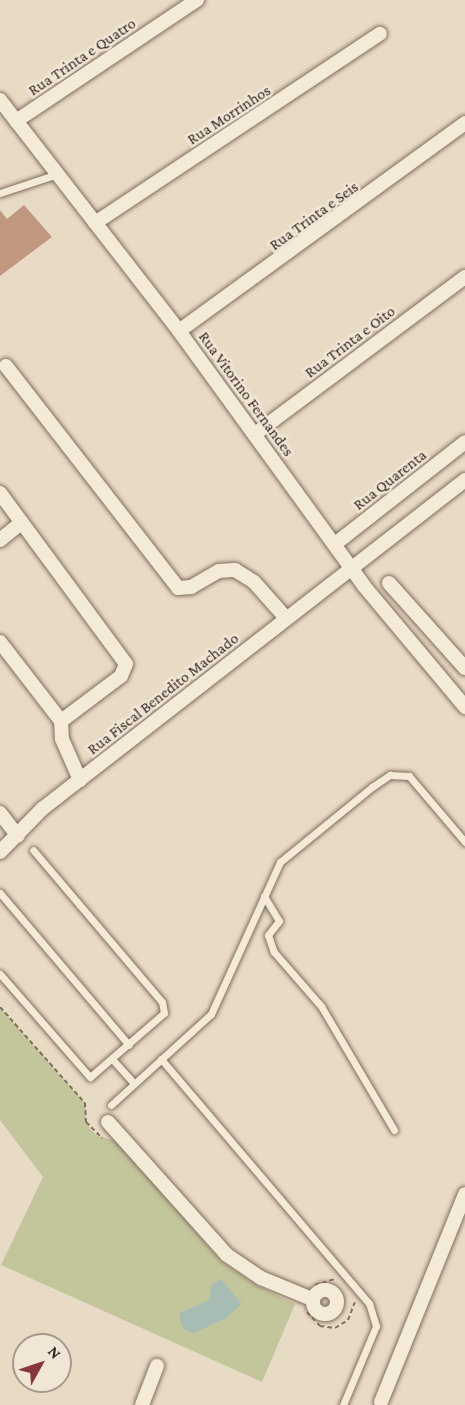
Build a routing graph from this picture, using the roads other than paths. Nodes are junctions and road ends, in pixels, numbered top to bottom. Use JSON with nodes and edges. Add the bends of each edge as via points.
{"nodes":[{"id":1,"x":197,"y":0,"type":"edge"},
{"id":2,"x":381,"y":34,"type":"dead end"},
{"id":3,"x":0,"y":100,"type":"edge"},
{"id":4,"x":16,"y":121,"type":"junction"},
{"id":5,"x":465,"y":123,"type":"edge"},
{"id":6,"x":58,"y":174,"type":"junction"},
{"id":7,"x":3,"y":190,"type":"edge"},
{"id":8,"x":95,"y":223,"type":"junction"},
{"id":9,"x":465,"y":277,"type":"edge"},
{"id":10,"x":179,"y":331,"type":"junction"},
{"id":11,"x":6,"y":366,"type":"dead end"},
{"id":12,"x":255,"y":434,"type":"junction"},
{"id":13,"x":465,"y":442,"type":"edge"},
{"id":14,"x":465,"y":480,"type":"edge"},
{"id":15,"x":0,"y":493,"type":"edge"},
{"id":16,"x":22,"y":522,"type":"junction"},
{"id":17,"x":0,"y":540,"type":"edge"},
{"id":18,"x":335,"y":544,"type":"junction"},
{"id":19,"x":351,"y":567,"type":"junction"},
{"id":20,"x":389,"y":583,"type":"dead end"},
{"id":21,"x":286,"y":618,"type":"junction"},
{"id":22,"x":0,"y":642,"type":"edge"},
{"id":23,"x":465,"y":668,"type":"edge"},
{"id":24,"x":465,"y":707,"type":"edge"},
{"id":25,"x":61,"y":721,"type":"junction"},
{"id":26,"x":80,"y":780,"type":"junction"},
{"id":27,"x":0,"y":813,"type":"edge"},
{"id":28,"x":18,"y":836,"type":"junction"},
{"id":29,"x":465,"y":842,"type":"edge"},
{"id":30,"x":33,"y":850,"type":"dead end"},
{"id":31,"x":0,"y":852,"type":"edge"},
{"id":32,"x":0,"y":893,"type":"edge"},
{"id":33,"x":264,"y":896,"type":"junction"},
{"id":34,"x":0,"y":974,"type":"edge"},
{"id":35,"x":129,"y":1045,"type":"junction"},
{"id":36,"x":161,"y":1059,"type":"junction"},
{"id":37,"x":113,"y":1060,"type":"junction"},
{"id":38,"x":134,"y":1083,"type":"junction"},
{"id":39,"x":111,"y":1105,"type":"dead end"},
{"id":40,"x":108,"y":1122,"type":"dead end"},
{"id":41,"x":394,"y":1130,"type":"dead end"},
{"id":42,"x":465,"y":1194,"type":"edge"},
{"id":43,"x":310,"y":1299,"type":"road end"},
{"id":44,"x":157,"y":1366,"type":"dead end"},
{"id":45,"x":381,"y":1402,"type":"dead end"},
{"id":46,"x":142,"y":1405,"type":"edge"},
{"id":47,"x":343,"y":1405,"type":"edge"}],
"edges":[{"from":1,"to":4,"type":"street","name":"Rua Trinta e Quatro"},
{"from":2,"to":8,"type":"street","name":"Rua Morrinhos"},
{"from":3,"to":4,"type":"street","name":"Rua Vitorino Fernandes"},
{"from":4,"to":6,"type":"street","name":"Rua Vitorino Fernandes"},
{"from":5,"to":10,"type":"street","name":"Rua Trinta e Seis"},
{"from":6,"to":7,"type":"lane"},
{"from":6,"to":8,"type":"street","name":"Rua Vitorino Fernandes"},
{"from":8,"to":10,"type":"street","name":"Rua Vitorino Fernandes"},
{"from":9,"to":12,"type":"street","name":"Rua Trinta e Oito"},
{"from":10,"to":12,"type":"street","name":"Rua Vitorino Fernandes"},
{"from":11,"to":21,"type":"street","via":[[178,588],[191,587],[219,571],[235,570],[254,582]]},
{"from":12,"to":18,"type":"street","name":"Rua Vitorino Fernandes"},
{"from":13,"to":18,"type":"street","name":"Rua Quarenta"},
{"from":14,"to":19,"type":"street","name":"Rua Fiscal Benedito Machado"},
{"from":15,"to":16,"type":"street"},
{"from":16,"to":17,"type":"street"},
{"from":16,"to":25,"type":"street","via":[[126,664],[121,676]]},
{"from":18,"to":19,"type":"street","name":"Rua Vitorino Fernandes"},
{"from":19,"to":21,"type":"street","name":"Rua Fiscal Benedito Machado"},
{"from":19,"to":24,"type":"street","name":"Rua Vitorino Fernandes"},
{"from":20,"to":23,"type":"street"},
{"from":21,"to":26,"type":"street","name":"Rua Fiscal Benedito Machado"},
{"from":22,"to":25,"type":"street"},
{"from":25,"to":26,"type":"street","via":[[62,740]]},
{"from":26,"to":28,"type":"street","name":"Rua Fiscal Benedito Machado","via":[[42,809]]},
{"from":27,"to":28,"type":"street"},
{"from":28,"to":31,"type":"street","name":"Rua Fiscal Benedito Machado"},
{"from":29,"to":33,"type":"lane","via":[[409,776],[398,772],[372,787],[280,862]]},
{"from":30,"to":35,"type":"lane","via":[[165,1008]]},
{"from":32,"to":35,"type":"lane"},
{"from":33,"to":36,"type":"lane","via":[[211,1014]]},
{"from":33,"to":41,"type":"lane","via":[[279,921],[268,935],[274,952],[321,1006]]},
{"from":34,"to":37,"type":"lane","via":[[85,1075],[96,1076]]},
{"from":35,"to":37,"type":"lane"},
{"from":36,"to":38,"type":"lane"},
{"from":36,"to":47,"type":"lane","via":[[369,1303],[376,1326]]},
{"from":37,"to":38,"type":"lane"},
{"from":38,"to":39,"type":"lane"},
{"from":40,"to":43,"type":"street","via":[[227,1255],[261,1278]]},
{"from":42,"to":45,"type":"street"},
{"from":44,"to":46,"type":"street"}]}
